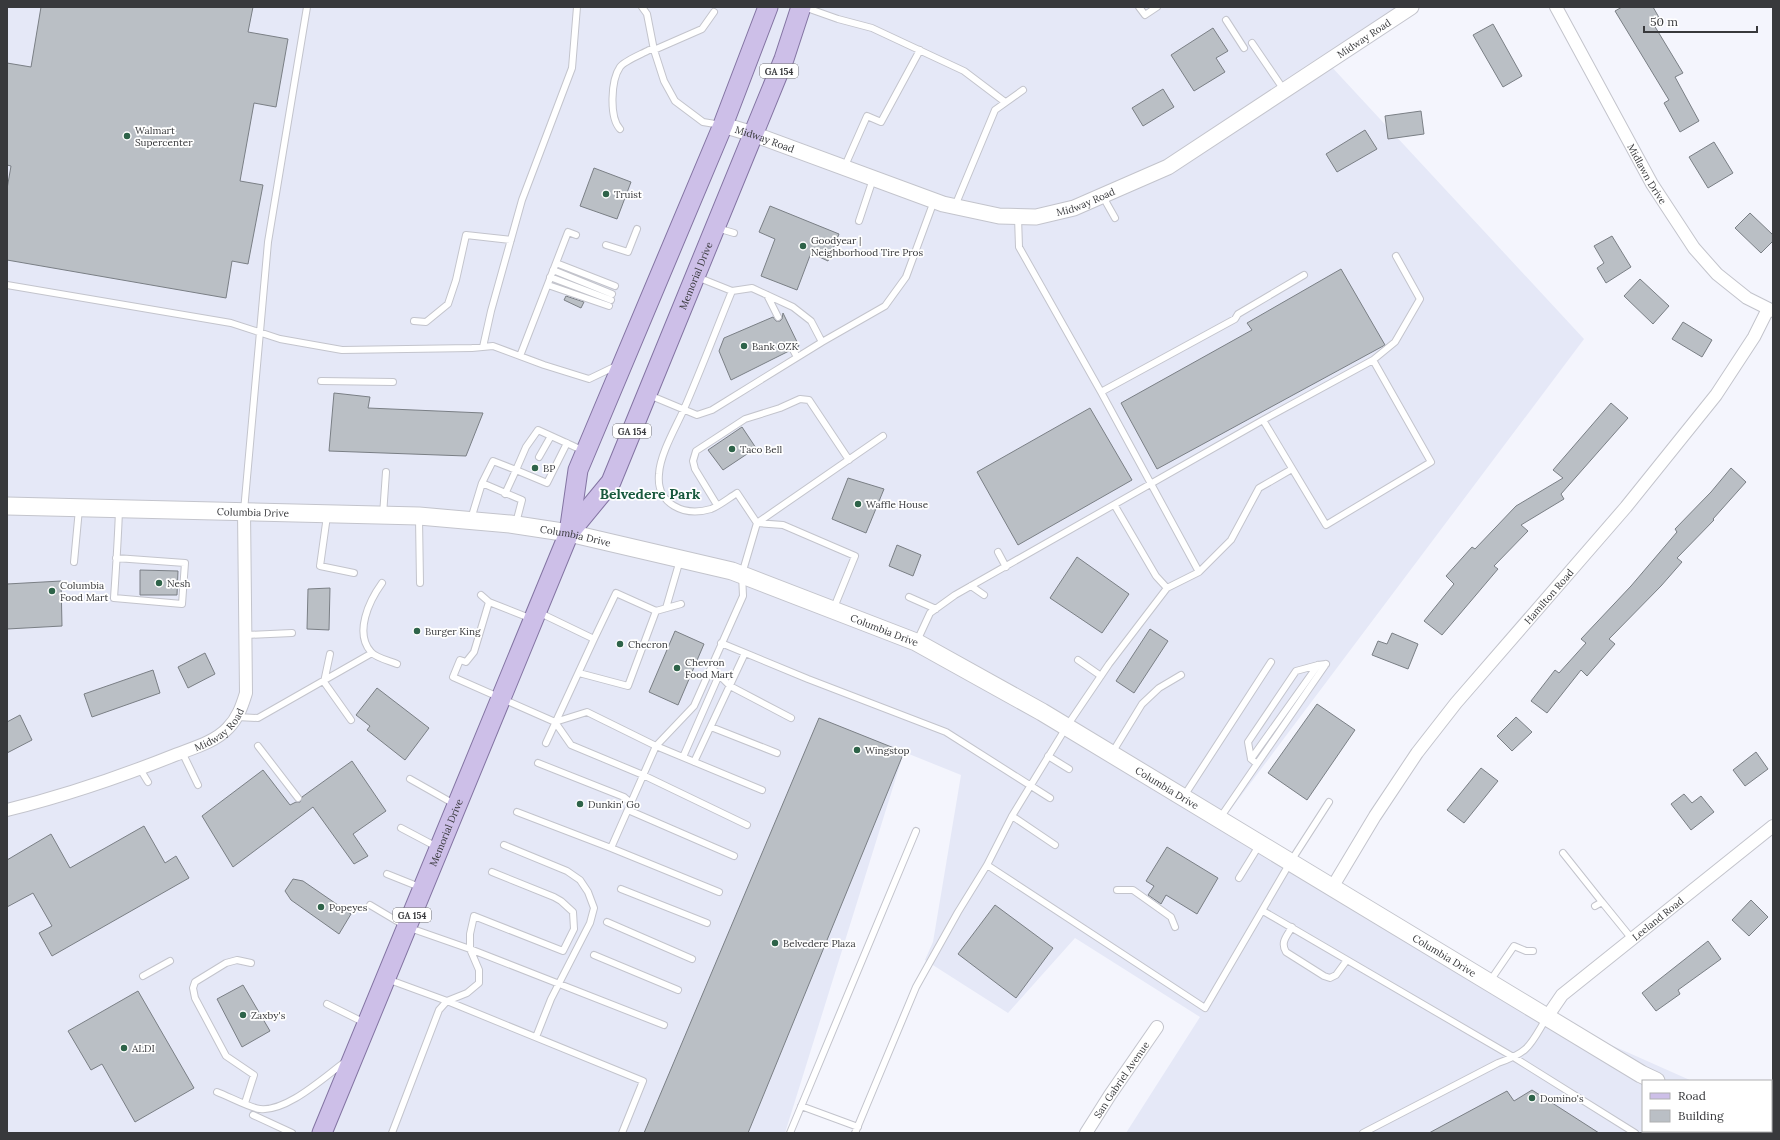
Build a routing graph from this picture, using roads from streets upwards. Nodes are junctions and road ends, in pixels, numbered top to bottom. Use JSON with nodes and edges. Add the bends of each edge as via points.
{"nodes":[{"id":1,"x":768,"y":7,"type":"edge"},
{"id":2,"x":803,"y":7,"type":"edge"},
{"id":3,"x":1411,"y":7,"type":"edge"},
{"id":4,"x":1556,"y":7,"type":"edge"},
{"id":5,"x":723,"y":126,"type":"junction"},
{"id":6,"x":753,"y":134,"type":"junction"},
{"id":7,"x":1770,"y":310,"type":"edge"},
{"id":8,"x":7,"y":506,"type":"edge"},
{"id":9,"x":244,"y":512,"type":"junction"},
{"id":10,"x":569,"y":533,"type":"junction"},
{"id":11,"x":7,"y":810,"type":"edge"},
{"id":12,"x":1773,"y":826,"type":"edge"},
{"id":13,"x":1333,"y":886,"type":"junction"},
{"id":14,"x":1548,"y":1017,"type":"junction"},
{"id":15,"x":1157,"y":1027,"type":"dead end"},
{"id":16,"x":1654,"y":1080,"type":"edge"},
{"id":17,"x":322,"y":1133,"type":"edge"},
{"id":18,"x":1086,"y":1133,"type":"edge"}],
"edges":[{"from":1,"to":5,"type":"main road","name":"Memorial Drive","number":"GA 154"},
{"from":2,"to":6,"type":"main road","name":"Memorial Drive","number":"GA 154"},
{"from":3,"to":6,"type":"street","name":"Midway Road","via":[[1168,167],[1074,208],[1036,217],[999,216],[934,200]]},
{"from":4,"to":7,"type":"street","name":"Midlawn Drive","via":[[1652,184],[1694,248],[1717,274],[1747,298]]},
{"from":5,"to":6,"type":"street","name":"Midway Road"},
{"from":5,"to":10,"type":"main road","name":"Memorial Drive","number":"GA 154","via":[[578,470]]},
{"from":6,"to":10,"type":"main road","name":"Memorial Drive","number":"GA 154","via":[[611,482]]},
{"from":7,"to":13,"type":"street","name":"Hamilton Road","via":[[1716,395],[1626,507],[1456,703],[1417,753]]},
{"from":8,"to":9,"type":"main road","name":"Columbia Drive"},
{"from":9,"to":10,"type":"main road","name":"Columbia Drive","via":[[419,516]]},
{"from":9,"to":11,"type":"street","name":"Midway Road","via":[[246,693],[237,717],[228,729],[215,739],[140,769]]},
{"from":10,"to":13,"type":"main road","name":"Columbia Drive","via":[[742,574],[916,642],[1067,726]]},
{"from":10,"to":17,"type":"main road","name":"Memorial Drive","number":"GA 154"},
{"from":12,"to":14,"type":"street","name":"Leeland Road","via":[[1562,995]]},
{"from":13,"to":14,"type":"main road","name":"Columbia Drive"},
{"from":14,"to":16,"type":"main road","name":"Columbia Drive"},
{"from":15,"to":18,"type":"street","name":"San Gabriel Avenue"}]}
